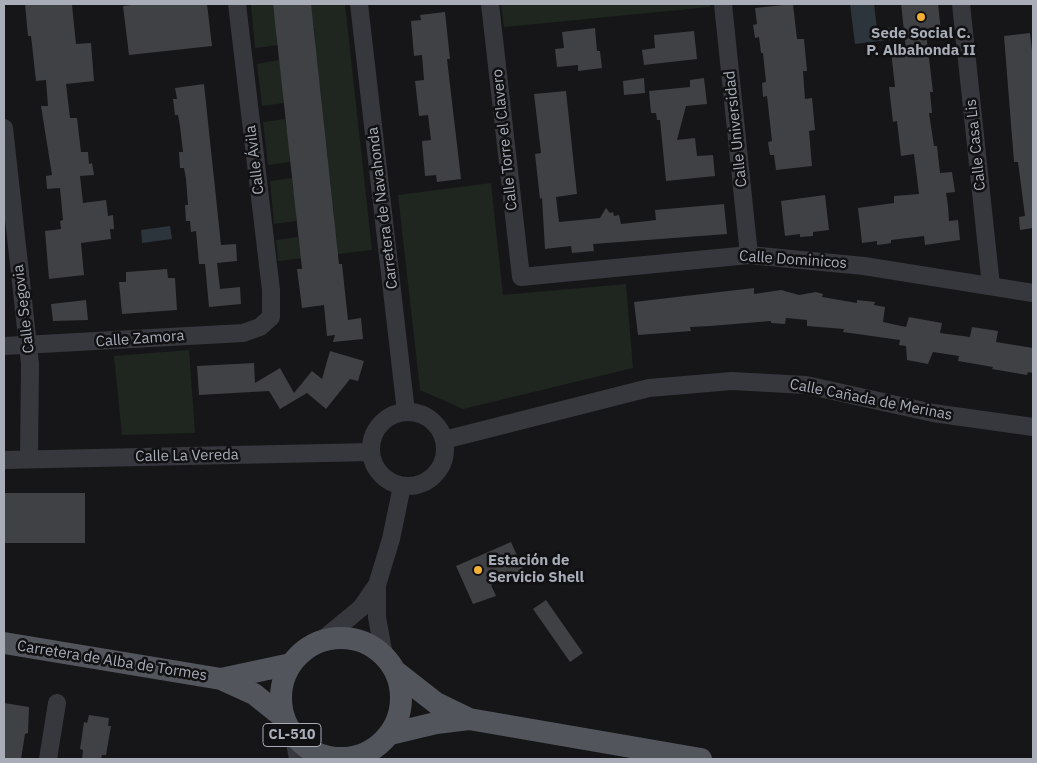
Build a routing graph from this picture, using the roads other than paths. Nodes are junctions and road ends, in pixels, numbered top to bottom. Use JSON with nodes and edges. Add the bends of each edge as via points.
{"nodes":[{"id":1,"x":237,"y":4,"type":"edge"},
{"id":2,"x":360,"y":4,"type":"edge"},
{"id":3,"x":490,"y":4,"type":"edge"},
{"id":4,"x":723,"y":4,"type":"edge"},
{"id":5,"x":961,"y":4,"type":"edge"},
{"id":6,"x":4,"y":128,"type":"edge"},
{"id":7,"x":749,"y":254,"type":"junction"},
{"id":8,"x":521,"y":277,"type":"joint"},
{"id":9,"x":992,"y":286,"type":"junction"},
{"id":10,"x":1033,"y":293,"type":"edge"},
{"id":11,"x":271,"y":317,"type":"joint"},
{"id":12,"x":4,"y":346,"type":"edge"},
{"id":13,"x":27,"y":346,"type":"junction"},
{"id":14,"x":406,"y":412,"type":"junction"},
{"id":15,"x":1033,"y":427,"type":"edge"},
{"id":16,"x":444,"y":440,"type":"junction"},
{"id":17,"x":371,"y":452,"type":"junction"},
{"id":18,"x":4,"y":460,"type":"edge"},
{"id":19,"x":29,"y":460,"type":"junction"},
{"id":20,"x":402,"y":486,"type":"junction"},
{"id":21,"x":377,"y":585,"type":"junction"},
{"id":22,"x":320,"y":642,"type":"junction"},
{"id":23,"x":4,"y":643,"type":"edge"},
{"id":24,"x":291,"y":664,"type":"junction"},
{"id":25,"x":390,"y":664,"type":"junction"},
{"id":26,"x":221,"y":679,"type":"junction"},
{"id":27,"x":57,"y":703,"type":"dead end"},
{"id":28,"x":469,"y":719,"type":"junction"},
{"id":29,"x":289,"y":728,"type":"junction"},
{"id":30,"x":390,"y":734,"type":"junction"},
{"id":31,"x":666,"y":755,"type":"edge"},
{"id":32,"x":48,"y":759,"type":"edge"},
{"id":33,"x":298,"y":759,"type":"edge"},
{"id":34,"x":350,"y":759,"type":"edge"},
{"id":35,"x":702,"y":759,"type":"edge"}],
"edges":[{"from":1,"to":11,"type":"street","name":"Calle Ávila","via":[[271,290]]},
{"from":2,"to":14,"type":"street","name":"Carretera de Navahonda"},
{"from":3,"to":8,"type":"street","name":"Calle Torre el Clavero"},
{"from":4,"to":7,"type":"street","name":"Calle Universidad"},
{"from":5,"to":9,"type":"street","name":"Calle Casa Lis"},
{"from":6,"to":13,"type":"street","name":"Calle Segovia"},
{"from":7,"to":8,"type":"street","name":"Calle Dominicos"},
{"from":7,"to":9,"type":"street","name":"Calle Dominicos","via":[[864,266]]},
{"from":9,"to":10,"type":"street","name":"Calle Dominicos"},
{"from":11,"to":13,"type":"street","name":"Calle Zamora","via":[[260,327],[243,332]]},
{"from":12,"to":13,"type":"street","name":"Calle Zamora"},
{"from":13,"to":19,"type":"street","name":"Calle Segovia","via":[[30,364]]},
{"from":14,"to":16,"type":"street","via":[[424,416],[438,427]]},
{"from":14,"to":17,"type":"street","via":[[392,416],[380,425],[373,438]]},
{"from":15,"to":16,"type":"street","name":"Calle Cañada de Merinas","via":[[932,413],[806,386],[732,381],[649,388]]},
{"from":16,"to":20,"type":"street","via":[[444,458],[432,478],[418,485]]},
{"from":17,"to":19,"type":"street","name":"Calle La Vereda"},
{"from":17,"to":20,"type":"street","via":[[381,475]]},
{"from":18,"to":19,"type":"street","name":"Calle La Vereda"},
{"from":20,"to":21,"type":"street"},
{"from":21,"to":22,"type":"street","via":[[361,608]]},
{"from":21,"to":25,"type":"street","via":[[377,617]]},
{"from":22,"to":24,"type":"main road","number":"CL-510"},
{"from":22,"to":25,"type":"main road","number":"CL-510","via":[[346,638],[367,644]]},
{"from":23,"to":26,"type":"main road","name":"Carretera de Alba de Tormes","number":"CL-510"},
{"from":24,"to":26,"type":"main road","name":"Carretera de Alba de Tormes","number":"CL-510"},
{"from":24,"to":29,"type":"main road","number":"CL-510","via":[[283,680],[280,700]]},
{"from":25,"to":28,"type":"main road","number":"CL-510","via":[[436,703]]},
{"from":25,"to":30,"type":"main road","number":"CL-510","via":[[401,692],[399,715]]},
{"from":26,"to":29,"type":"main road","name":"Carretera de Alba de Tormes","number":"CL-510","via":[[254,694]]},
{"from":27,"to":32,"type":"street"},
{"from":28,"to":30,"type":"main road","number":"CL-510"},
{"from":28,"to":31,"type":"main road","number":"CL-510"},
{"from":29,"to":33,"type":"street"},
{"from":29,"to":34,"type":"main road","number":"CL-510","via":[[309,750],[328,758]]},
{"from":30,"to":34,"type":"main road","number":"CL-510","via":[[370,751]]},
{"from":31,"to":35,"type":"main road","number":"CL-510"}]}
